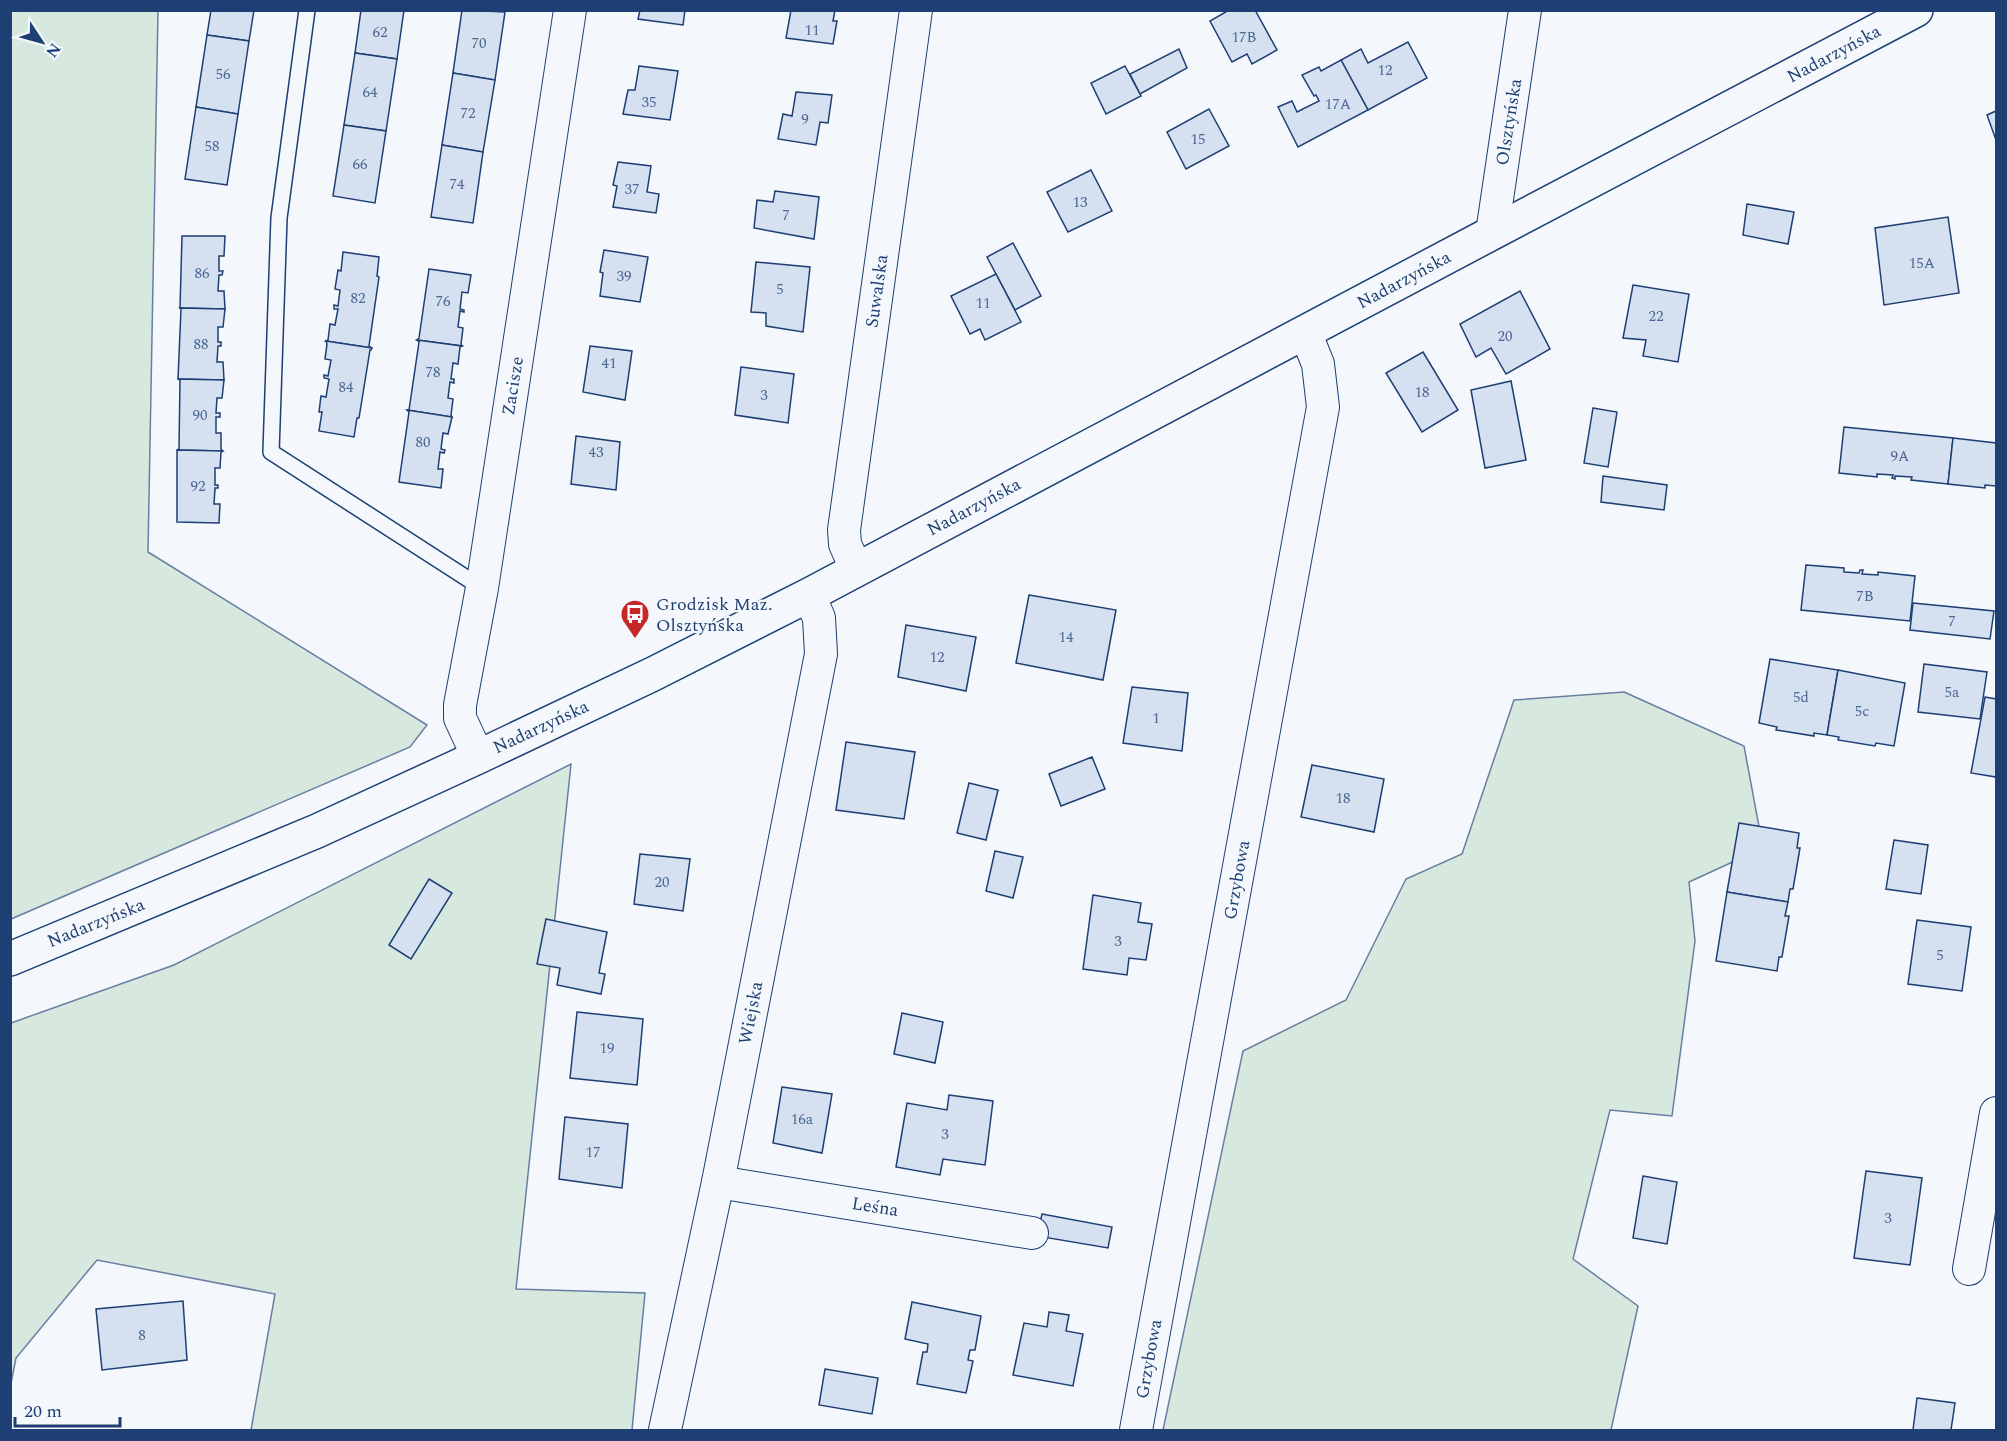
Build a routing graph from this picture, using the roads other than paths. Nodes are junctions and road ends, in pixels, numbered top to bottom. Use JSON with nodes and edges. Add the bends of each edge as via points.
{"nodes":[{"id":1,"x":307,"y":10,"type":"edge"},
{"id":2,"x":570,"y":10,"type":"edge"},
{"id":3,"x":916,"y":10,"type":"edge"},
{"id":4,"x":1525,"y":10,"type":"edge"},
{"id":5,"x":1916,"y":10,"type":"edge"},
{"id":6,"x":1492,"y":233,"type":"junction"},
{"id":7,"x":1305,"y":332,"type":"junction"},
{"id":8,"x":856,"y":569,"type":"junction"},
{"id":9,"x":482,"y":588,"type":"junction"},
{"id":10,"x":809,"y":595,"type":"junction"},
{"id":11,"x":478,"y":758,"type":"junction"},
{"id":12,"x":10,"y":958,"type":"edge"},
{"id":13,"x":1996,"y":1113,"type":"edge"},
{"id":14,"x":718,"y":1182,"type":"junction"},
{"id":15,"x":1032,"y":1233,"type":"dead end"},
{"id":16,"x":1969,"y":1269,"type":"dead end"},
{"id":17,"x":665,"y":1431,"type":"edge"},
{"id":18,"x":1136,"y":1431,"type":"edge"}],
"edges":[{"from":1,"to":9,"type":"lane","via":[[279,218],[271,452]]},
{"from":2,"to":9,"type":"street","name":"Zacisze"},
{"from":3,"to":8,"type":"street","name":"Suwalska","via":[[844,530],[845,544]]},
{"from":4,"to":6,"type":"street","name":"Olsztyńska"},
{"from":5,"to":6,"type":"street","name":"Nadarzyńska"},
{"from":6,"to":7,"type":"street","name":"Nadarzyńska"},
{"from":7,"to":8,"type":"street","name":"Nadarzyńska"},
{"from":7,"to":18,"type":"street","name":"Grzybowa","via":[[1318,364],[1323,407]]},
{"from":8,"to":10,"type":"street","name":"Nadarzyńska"},
{"from":9,"to":11,"type":"street","name":"Zacisze","via":[[460,705],[460,718]]},
{"from":10,"to":11,"type":"street","name":"Nadarzyńska"},
{"from":10,"to":14,"type":"street","name":"Wiejska","via":[[819,618],[821,654]]},
{"from":11,"to":12,"type":"street","name":"Nadarzyńska","via":[[317,831]]},
{"from":13,"to":16,"type":"street"},
{"from":14,"to":15,"type":"street","name":"Leśna"},
{"from":14,"to":17,"type":"street","name":"Wiejska"}]}
